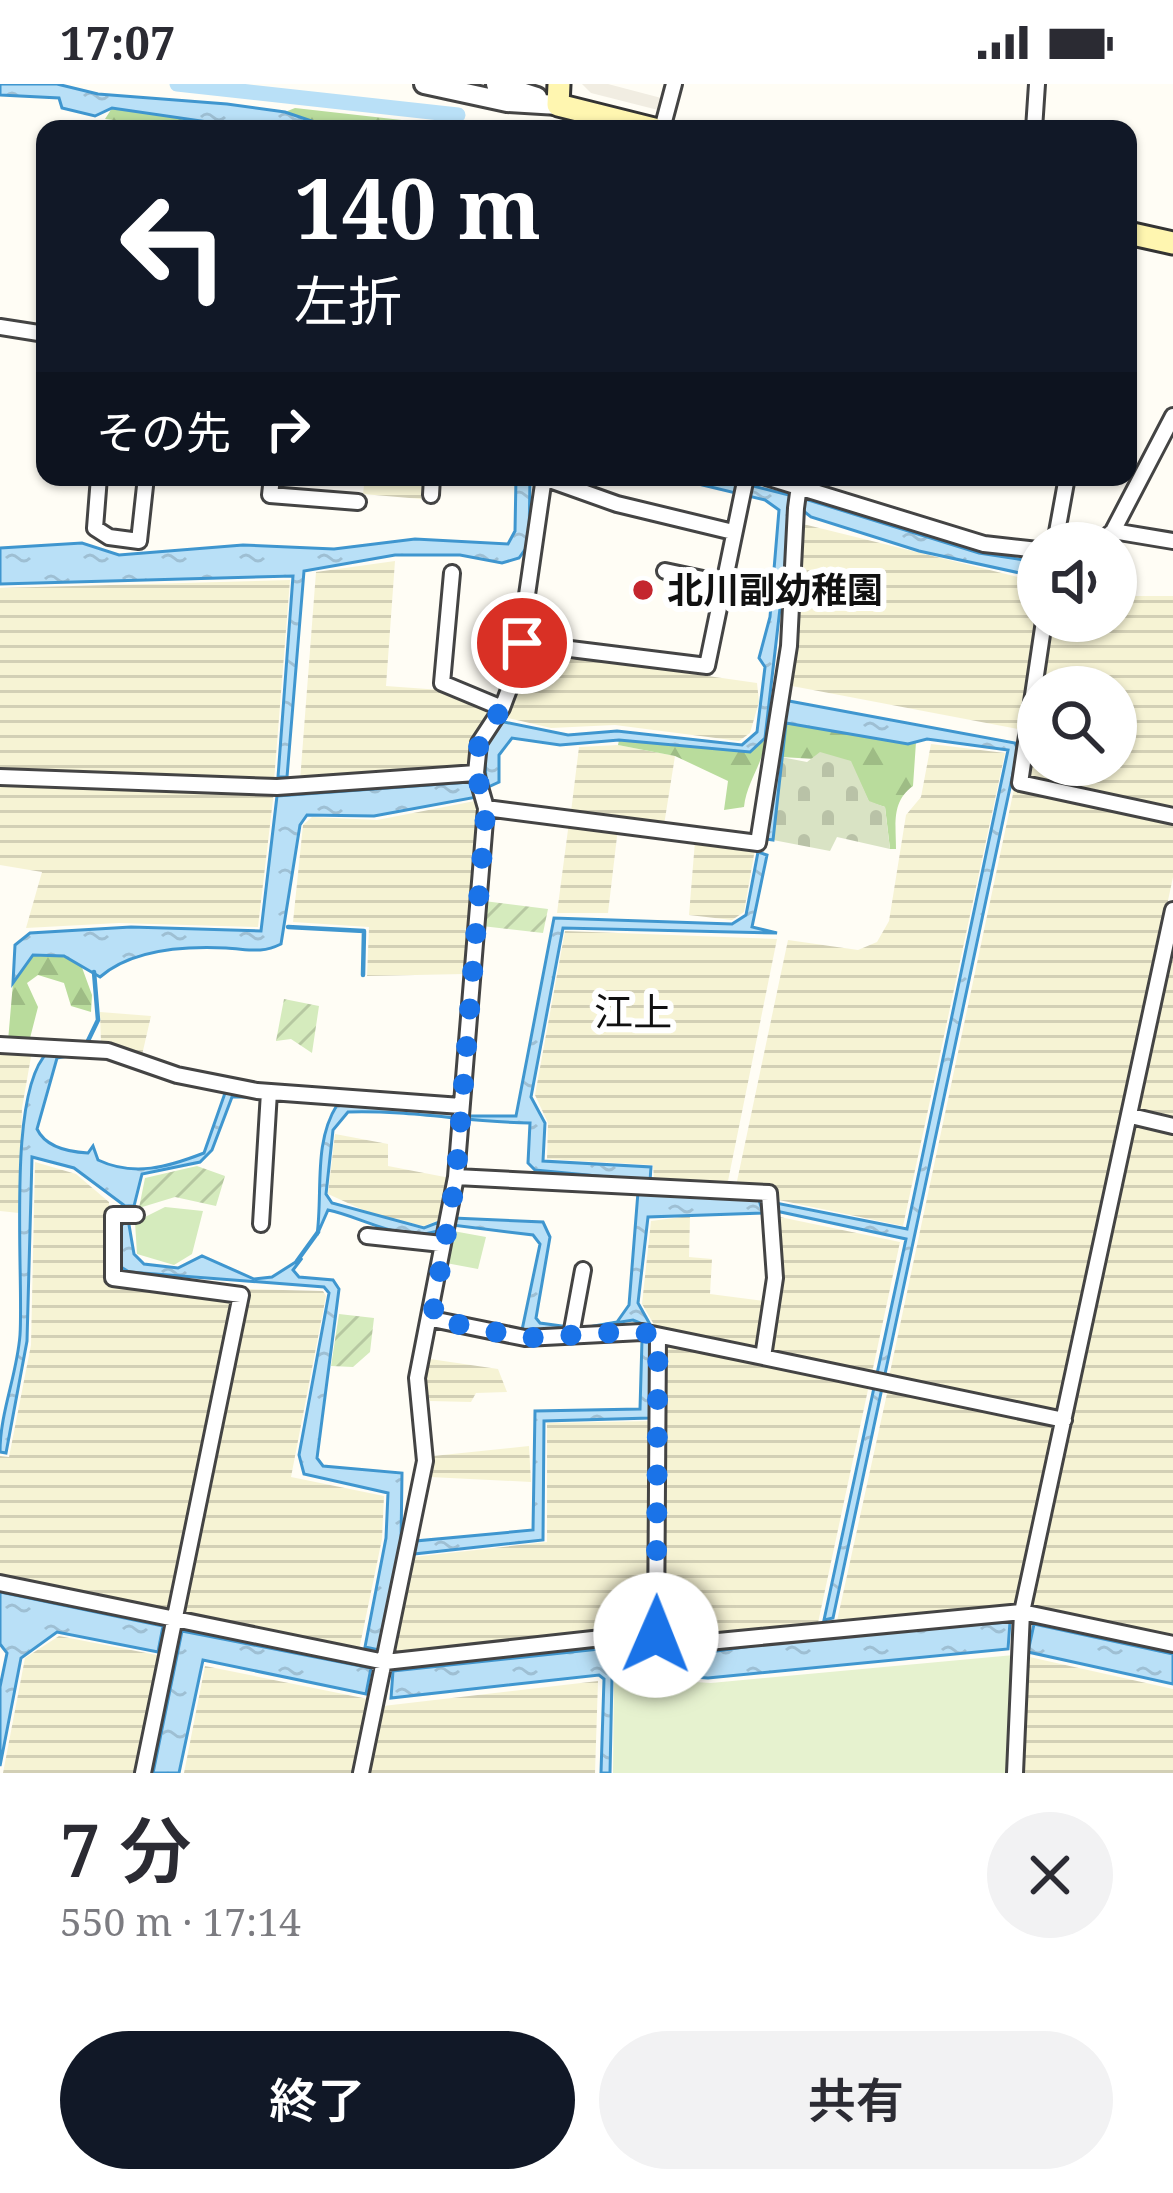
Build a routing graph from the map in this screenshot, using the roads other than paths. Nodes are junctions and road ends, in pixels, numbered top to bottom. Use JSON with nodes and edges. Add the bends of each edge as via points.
{"nodes":[{"id":1,"x":424,"y":84,"type":"edge"},
{"id":2,"x":496,"y":84,"type":"edge"},
{"id":3,"x":674,"y":84,"type":"edge"},
{"id":4,"x":1037,"y":84,"type":"edge"},
{"id":5,"x":559,"y":95,"type":"edge"},
{"id":6,"x":632,"y":120,"type":"edge"},
{"id":7,"x":661,"y":120,"type":"edge"},
{"id":8,"x":1035,"y":120,"type":"edge"},
{"id":9,"x":1137,"y":235,"type":"edge"},
{"id":10,"x":1173,"y":243,"type":"edge"},
{"id":11,"x":0,"y":327,"type":"edge"},
{"id":12,"x":36,"y":333,"type":"edge"},
{"id":13,"x":1173,"y":416,"type":"edge"},
{"id":14,"x":1137,"y":485,"type":"edge"},
{"id":15,"x":98,"y":486,"type":"edge"},
{"id":16,"x":145,"y":486,"type":"edge"},
{"id":17,"x":271,"y":486,"type":"edge"},
{"id":18,"x":432,"y":486,"type":"edge"},
{"id":19,"x":543,"y":486,"type":"edge"},
{"id":20,"x":568,"y":486,"type":"edge"},
{"id":21,"x":744,"y":486,"type":"edge"},
{"id":22,"x":1065,"y":486,"type":"edge"},
{"id":23,"x":1136,"y":486,"type":"edge"},
{"id":24,"x":803,"y":491,"type":"edge"},
{"id":25,"x":431,"y":495,"type":"dead end"},
{"id":26,"x":358,"y":502,"type":"dead end"},
{"id":27,"x":1059,"y":522,"type":"edge"},
{"id":28,"x":1118,"y":522,"type":"edge"},
{"id":29,"x":733,"y":532,"type":"junction"},
{"id":30,"x":1137,"y":535,"type":"edge"},
{"id":31,"x":1173,"y":541,"type":"edge"},
{"id":32,"x":1017,"y":548,"type":"edge"},
{"id":33,"x":665,"y":572,"type":"dead end"},
{"id":34,"x":452,"y":573,"type":"dead end"},
{"id":35,"x":722,"y":583,"type":"junction"},
{"id":36,"x":1042,"y":642,"type":"edge"},
{"id":37,"x":522,"y":643,"type":"junction"},
{"id":38,"x":502,"y":708,"type":"junction"},
{"id":39,"x":0,"y":777,"type":"edge"},
{"id":40,"x":481,"y":790,"type":"junction"},
{"id":41,"x":1173,"y":816,"type":"edge"},
{"id":42,"x":1173,"y":910,"type":"edge"},
{"id":43,"x":0,"y":1045,"type":"edge"},
{"id":44,"x":263,"y":1092,"type":"junction"},
{"id":45,"x":460,"y":1114,"type":"junction"},
{"id":46,"x":1131,"y":1116,"type":"junction"},
{"id":47,"x":1173,"y":1126,"type":"edge"},
{"id":48,"x":456,"y":1177,"type":"junction"},
{"id":49,"x":130,"y":1215,"type":"dead end"},
{"id":50,"x":261,"y":1224,"type":"dead end"},
{"id":51,"x":445,"y":1230,"type":"junction"},
{"id":52,"x":367,"y":1236,"type":"dead end"},
{"id":53,"x":584,"y":1270,"type":"dead end"},
{"id":54,"x":432,"y":1319,"type":"junction"},
{"id":55,"x":571,"y":1328,"type":"junction"},
{"id":56,"x":651,"y":1334,"type":"junction"},
{"id":57,"x":763,"y":1357,"type":"junction"},
{"id":58,"x":1064,"y":1420,"type":"junction"},
{"id":59,"x":0,"y":1583,"type":"edge"},
{"id":60,"x":1022,"y":1612,"type":"junction"},
{"id":61,"x":172,"y":1634,"type":"junction"},
{"id":62,"x":656,"y":1635,"type":"junction"},
{"id":63,"x":1173,"y":1644,"type":"edge"},
{"id":64,"x":382,"y":1676,"type":"junction"},
{"id":65,"x":143,"y":1773,"type":"edge"},
{"id":66,"x":361,"y":1773,"type":"edge"},
{"id":67,"x":1015,"y":1773,"type":"edge"}],
"edges":[{"from":1,"to":5,"type":"street","via":[[507,102]]},
{"from":2,"to":5,"type":"street"},
{"from":3,"to":7,"type":"street"},
{"from":4,"to":8,"type":"street"},
{"from":5,"to":6,"type":"main road"},
{"from":9,"to":10,"type":"main road"},
{"from":11,"to":12,"type":"street"},
{"from":13,"to":14,"type":"street"},
{"from":15,"to":16,"type":"street","via":[[95,528],[140,541]]},
{"from":17,"to":26,"type":"street","via":[[270,495]]},
{"from":18,"to":25,"type":"street"},
{"from":19,"to":37,"type":"street"},
{"from":20,"to":29,"type":"street"},
{"from":21,"to":29,"type":"street"},
{"from":22,"to":27,"type":"street"},
{"from":23,"to":28,"type":"street"},
{"from":24,"to":32,"type":"street"},
{"from":24,"to":40,"type":"street","via":[[758,843]]},
{"from":29,"to":35,"type":"street"},
{"from":30,"to":31,"type":"street"},
{"from":33,"to":35,"type":"street"},
{"from":34,"to":38,"type":"street","via":[[442,683]]},
{"from":35,"to":37,"type":"street","via":[[707,666]]},
{"from":36,"to":41,"type":"street","via":[[1020,782]]},
{"from":37,"to":38,"type":"street"},
{"from":38,"to":40,"type":"street","via":[[479,743]]},
{"from":39,"to":40,"type":"street"},
{"from":40,"to":45,"type":"street"},
{"from":42,"to":46,"type":"street"},
{"from":43,"to":44,"type":"street","via":[[85,1049]]},
{"from":44,"to":45,"type":"street"},
{"from":44,"to":50,"type":"street"},
{"from":45,"to":48,"type":"street"},
{"from":46,"to":47,"type":"street"},
{"from":46,"to":58,"type":"street"},
{"from":48,"to":51,"type":"street"},
{"from":48,"to":57,"type":"street","via":[[770,1193],[775,1277]]},
{"from":49,"to":61,"type":"street","via":[[113,1215],[113,1278],[242,1295]]},
{"from":51,"to":52,"type":"street"},
{"from":51,"to":54,"type":"street"},
{"from":53,"to":55,"type":"street"},
{"from":54,"to":55,"type":"street","via":[[525,1338]]},
{"from":54,"to":64,"type":"street","via":[[418,1378],[425,1461]]},
{"from":55,"to":56,"type":"street"},
{"from":56,"to":57,"type":"street"},
{"from":56,"to":62,"type":"street"},
{"from":57,"to":58,"type":"street"},
{"from":58,"to":60,"type":"street"},
{"from":59,"to":61,"type":"street"},
{"from":60,"to":62,"type":"street","via":[[708,1642]]},
{"from":60,"to":63,"type":"street"},
{"from":60,"to":67,"type":"street"},
{"from":61,"to":64,"type":"street"},
{"from":61,"to":65,"type":"street"},
{"from":62,"to":64,"type":"street"},
{"from":64,"to":66,"type":"street"}]}
